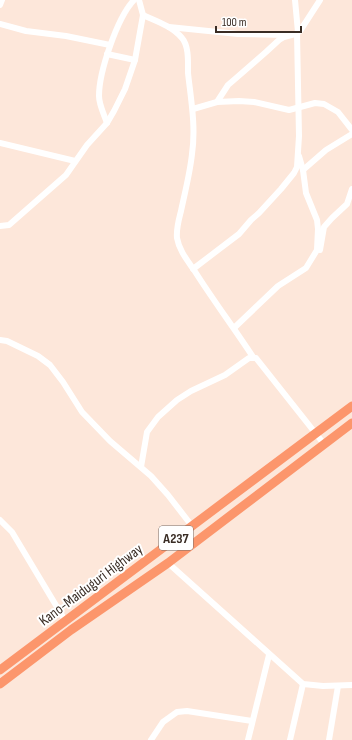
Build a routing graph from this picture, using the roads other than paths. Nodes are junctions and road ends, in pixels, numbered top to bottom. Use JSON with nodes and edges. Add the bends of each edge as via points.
{"nodes":[{"id":1,"x":2,"y":0,"type":"edge"},
{"id":2,"x":134,"y":0,"type":"edge"},
{"id":3,"x":139,"y":0,"type":"edge"},
{"id":4,"x":295,"y":0,"type":"edge"},
{"id":5,"x":320,"y":0,"type":"edge"},
{"id":6,"x":0,"y":5,"type":"edge"},
{"id":7,"x":143,"y":16,"type":"junction"},
{"id":8,"x":0,"y":24,"type":"edge"},
{"id":9,"x":169,"y":27,"type":"junction"},
{"id":10,"x":298,"y":32,"type":"junction"},
{"id":11,"x":289,"y":36,"type":"junction"},
{"id":12,"x":110,"y":45,"type":"junction"},
{"id":13,"x":107,"y":54,"type":"junction"},
{"id":14,"x":135,"y":60,"type":"junction"},
{"id":15,"x":217,"y":102,"type":"junction"},
{"id":16,"x":298,"y":107,"type":"junction"},
{"id":17,"x":193,"y":109,"type":"junction"},
{"id":18,"x":107,"y":123,"type":"junction"},
{"id":19,"x":349,"y":124,"type":"edge"},
{"id":20,"x":352,"y":130,"type":"edge"},
{"id":21,"x":352,"y":134,"type":"edge"},
{"id":22,"x":0,"y":143,"type":"edge"},
{"id":23,"x":298,"y":153,"type":"junction"},
{"id":24,"x":75,"y":161,"type":"junction"},
{"id":25,"x":303,"y":170,"type":"junction"},
{"id":26,"x":352,"y":189,"type":"edge"},
{"id":27,"x":0,"y":226,"type":"edge"},
{"id":28,"x":314,"y":254,"type":"junction"},
{"id":29,"x":193,"y":269,"type":"junction"},
{"id":30,"x":234,"y":328,"type":"junction"},
{"id":31,"x":0,"y":340,"type":"edge"},
{"id":32,"x":253,"y":357,"type":"junction"},
{"id":33,"x":352,"y":406,"type":"edge"},
{"id":34,"x":352,"y":423,"type":"edge"},
{"id":35,"x":316,"y":432,"type":"junction"},
{"id":36,"x":324,"y":444,"type":"junction"},
{"id":37,"x":141,"y":467,"type":"junction"},
{"id":38,"x":0,"y":520,"type":"edge"},
{"id":39,"x":192,"y":526,"type":"junction"},
{"id":40,"x":168,"y":563,"type":"junction"},
{"id":41,"x":66,"y":622,"type":"junction"},
{"id":42,"x":269,"y":655,"type":"junction"},
{"id":43,"x":0,"y":670,"type":"edge"},
{"id":44,"x":0,"y":684,"type":"edge"},
{"id":45,"x":303,"y":684,"type":"junction"},
{"id":46,"x":352,"y":685,"type":"edge"},
{"id":47,"x":338,"y":686,"type":"junction"},
{"id":48,"x":252,"y":721,"type":"junction"},
{"id":49,"x":151,"y":740,"type":"edge"},
{"id":50,"x":248,"y":740,"type":"edge"},
{"id":51,"x":290,"y":740,"type":"edge"},
{"id":52,"x":329,"y":740,"type":"edge"}],
"edges":[{"from":1,"to":6,"type":"street"},
{"from":2,"to":12,"type":"street","via":[[125,12]]},
{"from":3,"to":7,"type":"street"},
{"from":4,"to":10,"type":"street"},
{"from":5,"to":10,"type":"street"},
{"from":7,"to":9,"type":"street"},
{"from":7,"to":14,"type":"street"},
{"from":8,"to":12,"type":"street","via":[[26,31]]},
{"from":9,"to":11,"type":"street"},
{"from":9,"to":17,"type":"street","via":[[183,39],[187,50]]},
{"from":10,"to":11,"type":"street"},
{"from":10,"to":16,"type":"street"},
{"from":11,"to":15,"type":"street","via":[[279,40],[228,85]]},
{"from":12,"to":13,"type":"street"},
{"from":13,"to":14,"type":"street"},
{"from":13,"to":18,"type":"street","via":[[99,102]]},
{"from":14,"to":18,"type":"street","via":[[125,89]]},
{"from":15,"to":16,"type":"street","via":[[254,102],[289,110]]},
{"from":15,"to":17,"type":"street"},
{"from":16,"to":19,"type":"street","via":[[316,103],[328,105]]},
{"from":16,"to":23,"type":"street"},
{"from":17,"to":29,"type":"street","via":[[192,155],[177,237],[184,256]]},
{"from":18,"to":24,"type":"street"},
{"from":19,"to":20,"type":"street"},
{"from":21,"to":25,"type":"street","via":[[326,150]]},
{"from":22,"to":24,"type":"street"},
{"from":23,"to":25,"type":"street"},
{"from":23,"to":29,"type":"street","via":[[294,173],[260,213],[240,234]]},
{"from":24,"to":27,"type":"street","via":[[66,175],[43,196],[9,225]]},
{"from":25,"to":28,"type":"street","via":[[306,193],[317,220],[318,243]]},
{"from":26,"to":28,"type":"street","via":[[347,204],[327,223],[319,252]]},
{"from":28,"to":30,"type":"street","via":[[306,268],[278,286]]},
{"from":29,"to":30,"type":"street"},
{"from":30,"to":32,"type":"street"},
{"from":31,"to":37,"type":"street","via":[[38,356],[50,365],[82,412],[110,441]]},
{"from":32,"to":35,"type":"street"},
{"from":32,"to":37,"type":"street","via":[[182,397],[158,417],[147,432]]},
{"from":33,"to":35,"type":"highway","name":"Kano-Maiduguri Highway","number":"A237"},
{"from":34,"to":36,"type":"highway","name":"Kano-Maiduguri Highway","number":"A237"},
{"from":35,"to":36,"type":"street"},
{"from":35,"to":39,"type":"highway","name":"Kano-Maiduguri Highway","number":"A237"},
{"from":36,"to":40,"type":"highway","name":"Kano-Maiduguri Highway","number":"A237"},
{"from":37,"to":39,"type":"street","via":[[168,495]]},
{"from":38,"to":41,"type":"street","via":[[12,532]]},
{"from":39,"to":41,"type":"highway","name":"Kano-Maiduguri Highway","number":"A237"},
{"from":40,"to":42,"type":"street"},
{"from":40,"to":44,"type":"highway","name":"Kano-Maiduguri Highway","number":"A237","via":[[71,630]]},
{"from":41,"to":43,"type":"highway","name":"Kano-Maiduguri Highway","number":"A237"},
{"from":42,"to":45,"type":"street"},
{"from":42,"to":48,"type":"street"},
{"from":45,"to":47,"type":"street"},
{"from":45,"to":51,"type":"street"},
{"from":46,"to":47,"type":"street"},
{"from":47,"to":52,"type":"street"},
{"from":48,"to":49,"type":"street","via":[[187,711],[177,712],[163,722]]},
{"from":48,"to":50,"type":"street"}]}
